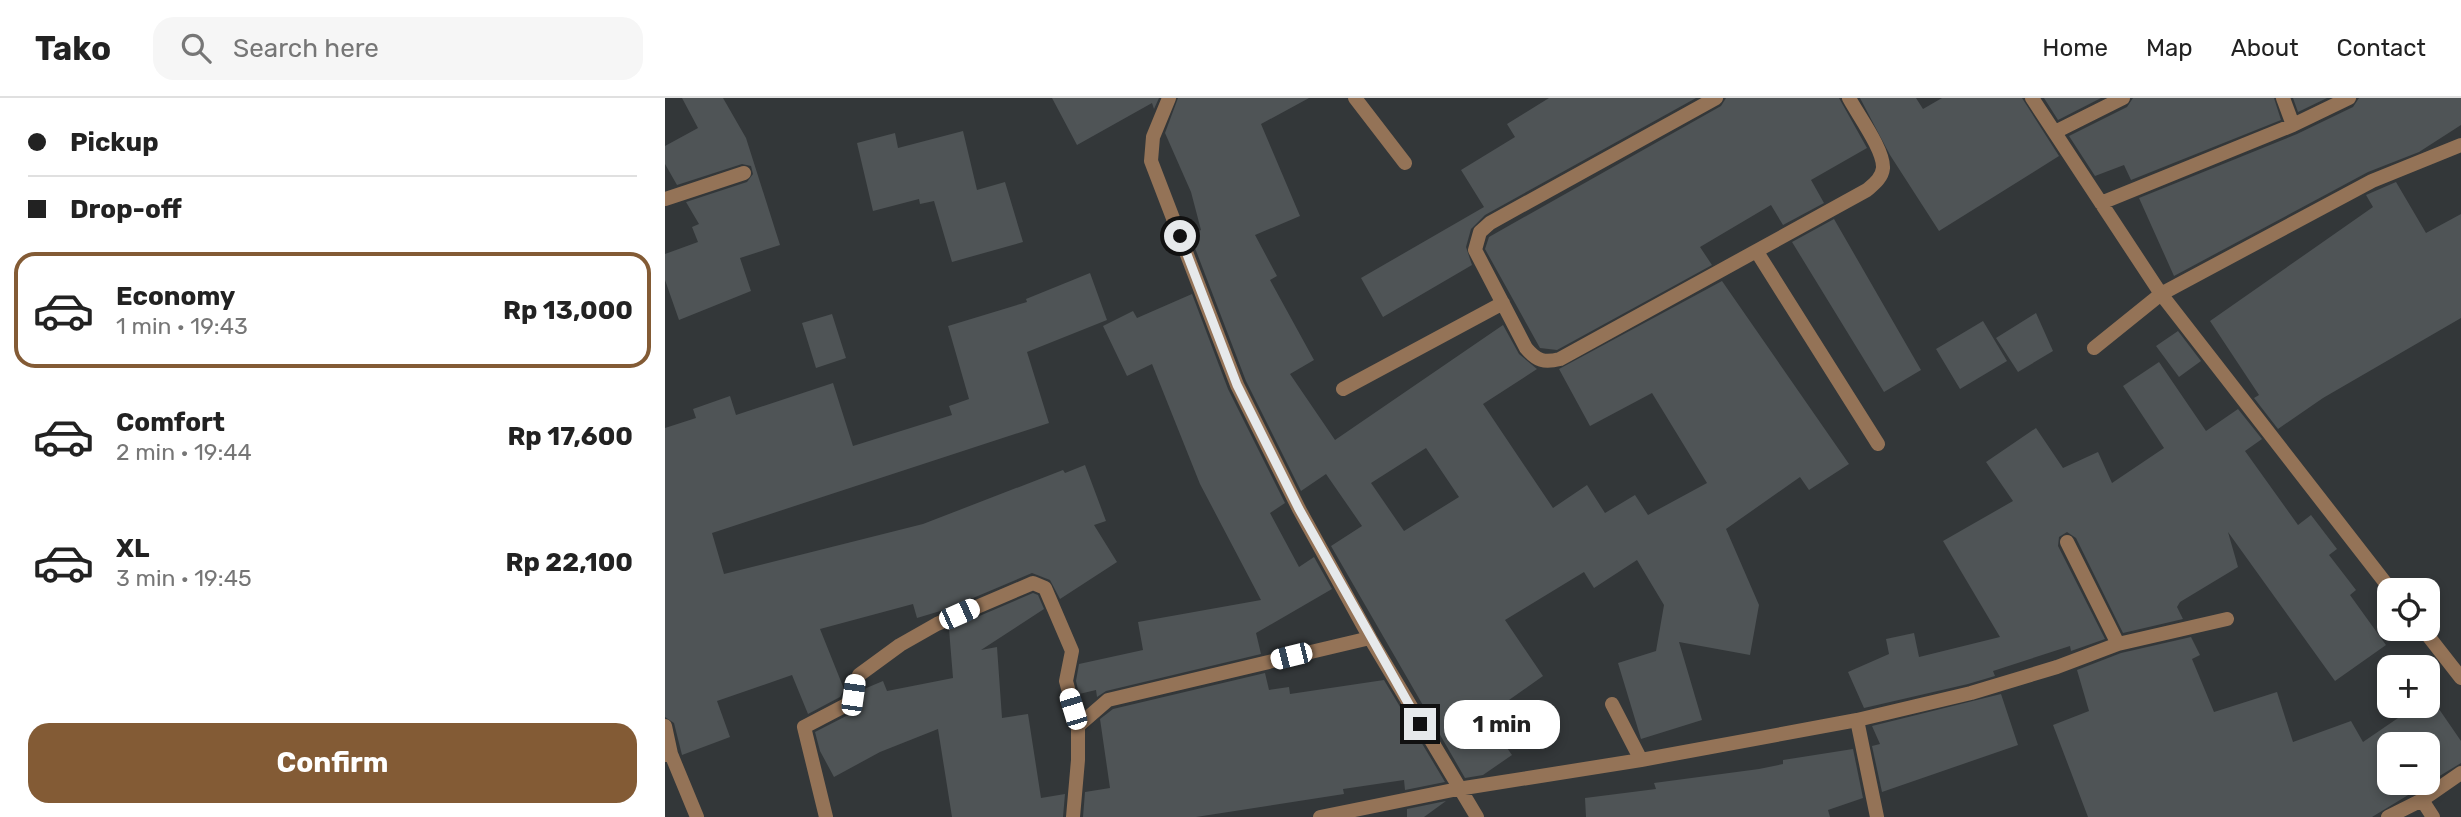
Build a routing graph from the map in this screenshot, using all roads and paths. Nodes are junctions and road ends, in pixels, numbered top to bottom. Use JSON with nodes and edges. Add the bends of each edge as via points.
{"nodes":[{"id":1,"x":1169,"y":98,"type":"edge"},
{"id":2,"x":1355,"y":98,"type":"edge"},
{"id":3,"x":1716,"y":98,"type":"edge"},
{"id":4,"x":1849,"y":98,"type":"edge"},
{"id":5,"x":2032,"y":98,"type":"edge"},
{"id":6,"x":2123,"y":98,"type":"edge"},
{"id":7,"x":2283,"y":98,"type":"edge"},
{"id":8,"x":2349,"y":98,"type":"edge"},
{"id":9,"x":2293,"y":125,"type":"junction"},
{"id":10,"x":2055,"y":132,"type":"junction"},
{"id":11,"x":2461,"y":145,"type":"edge"},
{"id":12,"x":1405,"y":163,"type":"dead end"},
{"id":13,"x":744,"y":173,"type":"dead end"},
{"id":14,"x":665,"y":199,"type":"edge"},
{"id":15,"x":2101,"y":203,"type":"junction"},
{"id":16,"x":1757,"y":252,"type":"junction"},
{"id":17,"x":2161,"y":295,"type":"junction"},
{"id":18,"x":1503,"y":303,"type":"junction"},
{"id":19,"x":2094,"y":348,"type":"dead end"},
{"id":20,"x":1343,"y":389,"type":"dead end"},
{"id":21,"x":1878,"y":444,"type":"dead end"},
{"id":22,"x":2067,"y":542,"type":"dead end"},
{"id":23,"x":2382,"y":578,"type":"edge"},
{"id":24,"x":2227,"y":620,"type":"dead end"},
{"id":25,"x":1370,"y":638,"type":"junction"},
{"id":26,"x":2432,"y":641,"type":"edge"},
{"id":27,"x":2117,"y":644,"type":"junction"},
{"id":28,"x":2461,"y":678,"type":"edge"},
{"id":29,"x":1612,"y":704,"type":"dead end"},
{"id":30,"x":1857,"y":720,"type":"junction"},
{"id":31,"x":665,"y":726,"type":"edge"},
{"id":32,"x":1078,"y":726,"type":"junction"},
{"id":33,"x":668,"y":755,"type":"edge"},
{"id":34,"x":1641,"y":760,"type":"junction"},
{"id":35,"x":2461,"y":773,"type":"edge"},
{"id":36,"x":1458,"y":789,"type":"junction"},
{"id":37,"x":2422,"y":800,"type":"junction"},
{"id":38,"x":697,"y":817,"type":"edge"},
{"id":39,"x":826,"y":817,"type":"edge"},
{"id":40,"x":1073,"y":817,"type":"edge"},
{"id":41,"x":1320,"y":817,"type":"edge"},
{"id":42,"x":1477,"y":817,"type":"edge"},
{"id":43,"x":1877,"y":817,"type":"edge"},
{"id":44,"x":2388,"y":817,"type":"edge"},
{"id":45,"x":2433,"y":817,"type":"edge"}],
"edges":[{"from":1,"to":25,"type":"street","via":[[1153,137],[1151,161],[1237,385]]},
{"from":2,"to":12,"type":"street"},
{"from":3,"to":18,"type":"street","via":[[1480,232],[1475,250]]},
{"from":4,"to":16,"type":"street","via":[[1881,157],[1883,170],[1878,180]]},
{"from":5,"to":10,"type":"street"},
{"from":6,"to":10,"type":"street"},
{"from":7,"to":9,"type":"street"},
{"from":8,"to":9,"type":"street"},
{"from":9,"to":15,"type":"street"},
{"from":10,"to":15,"type":"street"},
{"from":11,"to":17,"type":"street","via":[[2372,181]]},
{"from":13,"to":14,"type":"street"},
{"from":15,"to":17,"type":"street"},
{"from":16,"to":18,"type":"street","via":[[1560,359],[1546,362],[1526,348]]},
{"from":16,"to":21,"type":"street"},
{"from":17,"to":19,"type":"street"},
{"from":17,"to":23,"type":"street"},
{"from":18,"to":20,"type":"street"},
{"from":22,"to":27,"type":"street"},
{"from":24,"to":27,"type":"street"},
{"from":25,"to":32,"type":"street","via":[[1108,701]]},
{"from":25,"to":36,"type":"street"},
{"from":26,"to":28,"type":"street"},
{"from":27,"to":30,"type":"street","via":[[1971,693]]},
{"from":29,"to":34,"type":"street"},
{"from":30,"to":34,"type":"street"},
{"from":30,"to":43,"type":"street"},
{"from":31,"to":33,"type":"street"},
{"from":32,"to":39,"type":"street","via":[[1066,681],[1072,650],[1045,588],[1041,583],[1024,586],[900,645],[859,675],[848,704],[804,727]]},
{"from":32,"to":40,"type":"street"},
{"from":33,"to":38,"type":"street"},
{"from":34,"to":36,"type":"street"},
{"from":35,"to":37,"type":"street"},
{"from":36,"to":41,"type":"street"},
{"from":36,"to":42,"type":"street"},
{"from":37,"to":44,"type":"street"},
{"from":37,"to":45,"type":"street"}]}
